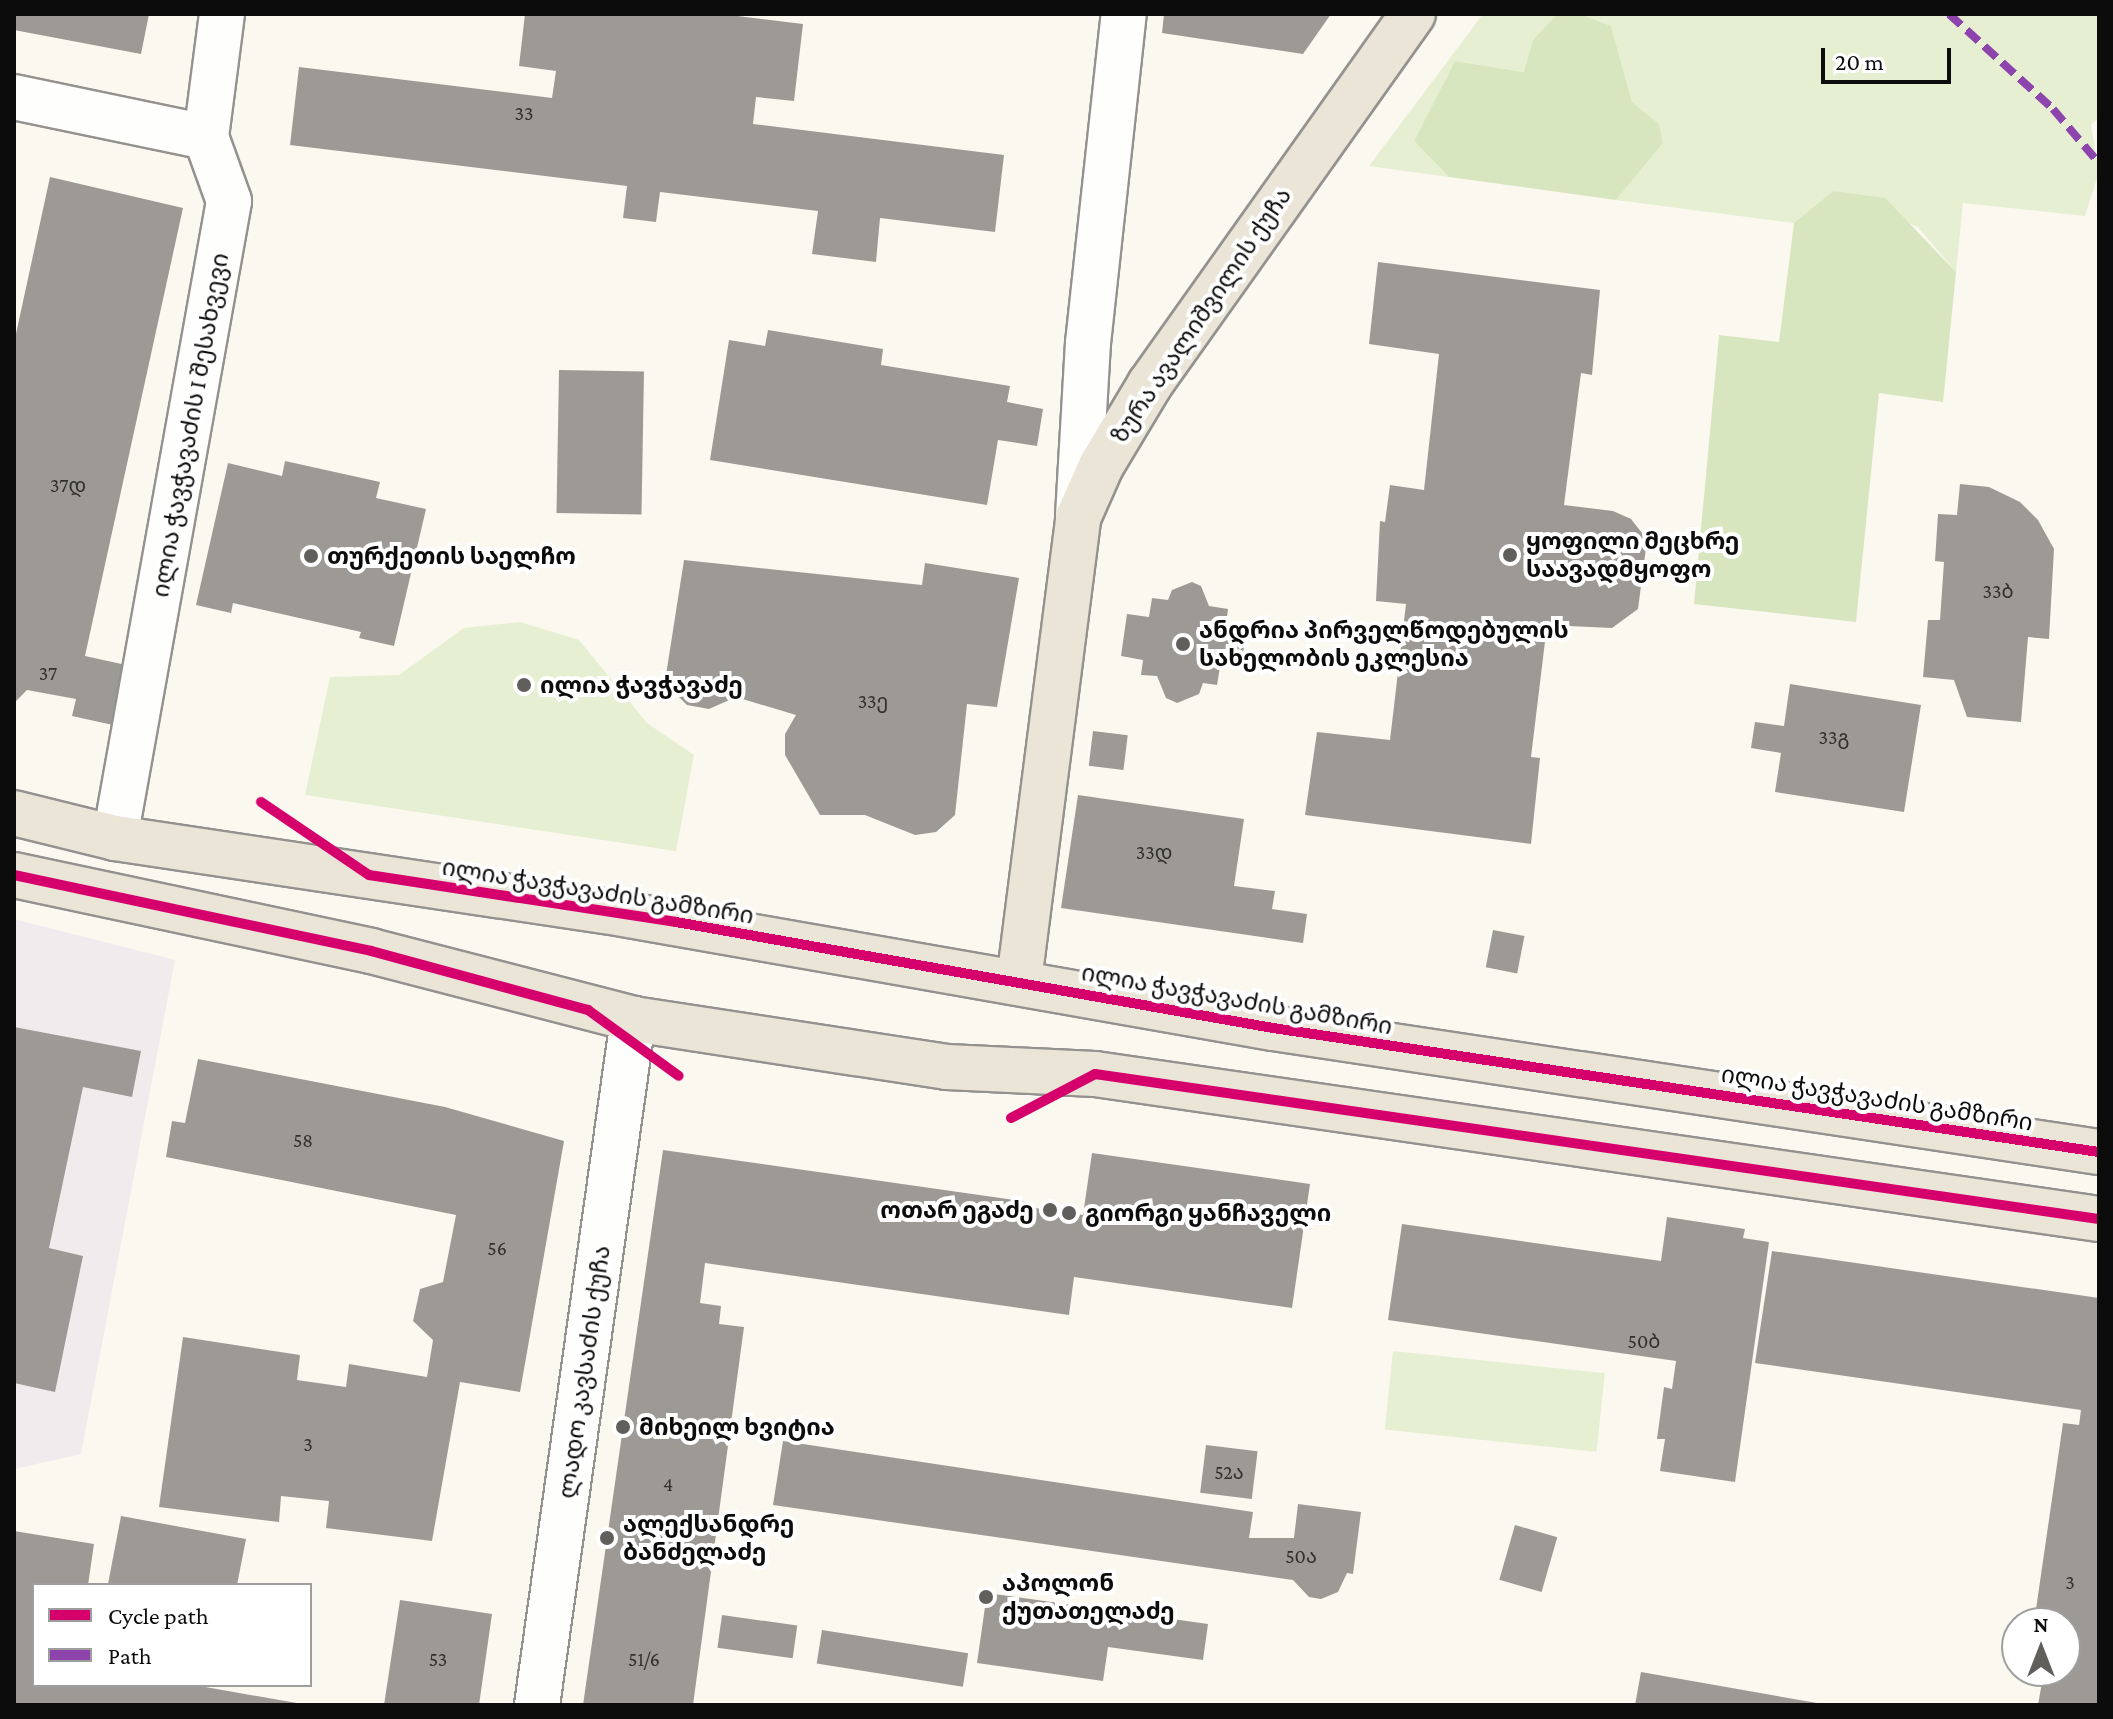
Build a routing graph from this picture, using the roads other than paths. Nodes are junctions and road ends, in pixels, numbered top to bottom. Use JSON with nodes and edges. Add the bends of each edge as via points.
{"nodes":[{"id":1,"x":222,"y":14,"type":"edge"},
{"id":2,"x":1124,"y":14,"type":"edge"},
{"id":3,"x":1413,"y":14,"type":"edge"},
{"id":4,"x":14,"y":97,"type":"edge"},
{"id":5,"x":206,"y":137,"type":"junction"},
{"id":6,"x":1078,"y":518,"type":"junction"},
{"id":7,"x":14,"y":813,"type":"edge"},
{"id":8,"x":115,"y":838,"type":"junction"},
{"id":9,"x":14,"y":875,"type":"edge"},
{"id":10,"x":1019,"y":981,"type":"junction"},
{"id":11,"x":632,"y":1029,"type":"junction"},
{"id":12,"x":2099,"y":1152,"type":"edge"},
{"id":13,"x":2099,"y":1219,"type":"edge"},
{"id":14,"x":537,"y":1705,"type":"edge"}],
"edges":[{"from":1,"to":5,"type":"street","name":"ილია ჭავჭავაძის I შესახვევი"},
{"from":2,"to":6,"type":"street","via":[[1088,343]]},
{"from":3,"to":6,"type":"main road","name":"ზურა ავალიშვილის ქუჩა","via":[[1150,384],[1101,466]]},
{"from":4,"to":5,"type":"street"},
{"from":5,"to":8,"type":"street","name":"ილია ჭავჭავაძის I შესახვევი","via":[[229,201]]},
{"from":6,"to":10,"type":"main road","name":"ზურა ავალიშვილის ქუჩა"},
{"from":7,"to":8,"type":"main road","name":"ილია ჭავჭავაძის გამზირი"},
{"from":8,"to":10,"type":"main road","name":"ილია ჭავჭავაძის გამზირი","via":[[606,911]]},
{"from":9,"to":11,"type":"main road","via":[[371,951]]},
{"from":10,"to":12,"type":"main road","name":"ილია ჭავჭავაძის გამზირი","via":[[1273,1028]]},
{"from":11,"to":13,"type":"main road","via":[[947,1067],[1095,1074]]},
{"from":11,"to":14,"type":"street","name":"ლადო კავსაძის ქუჩა"}]}
